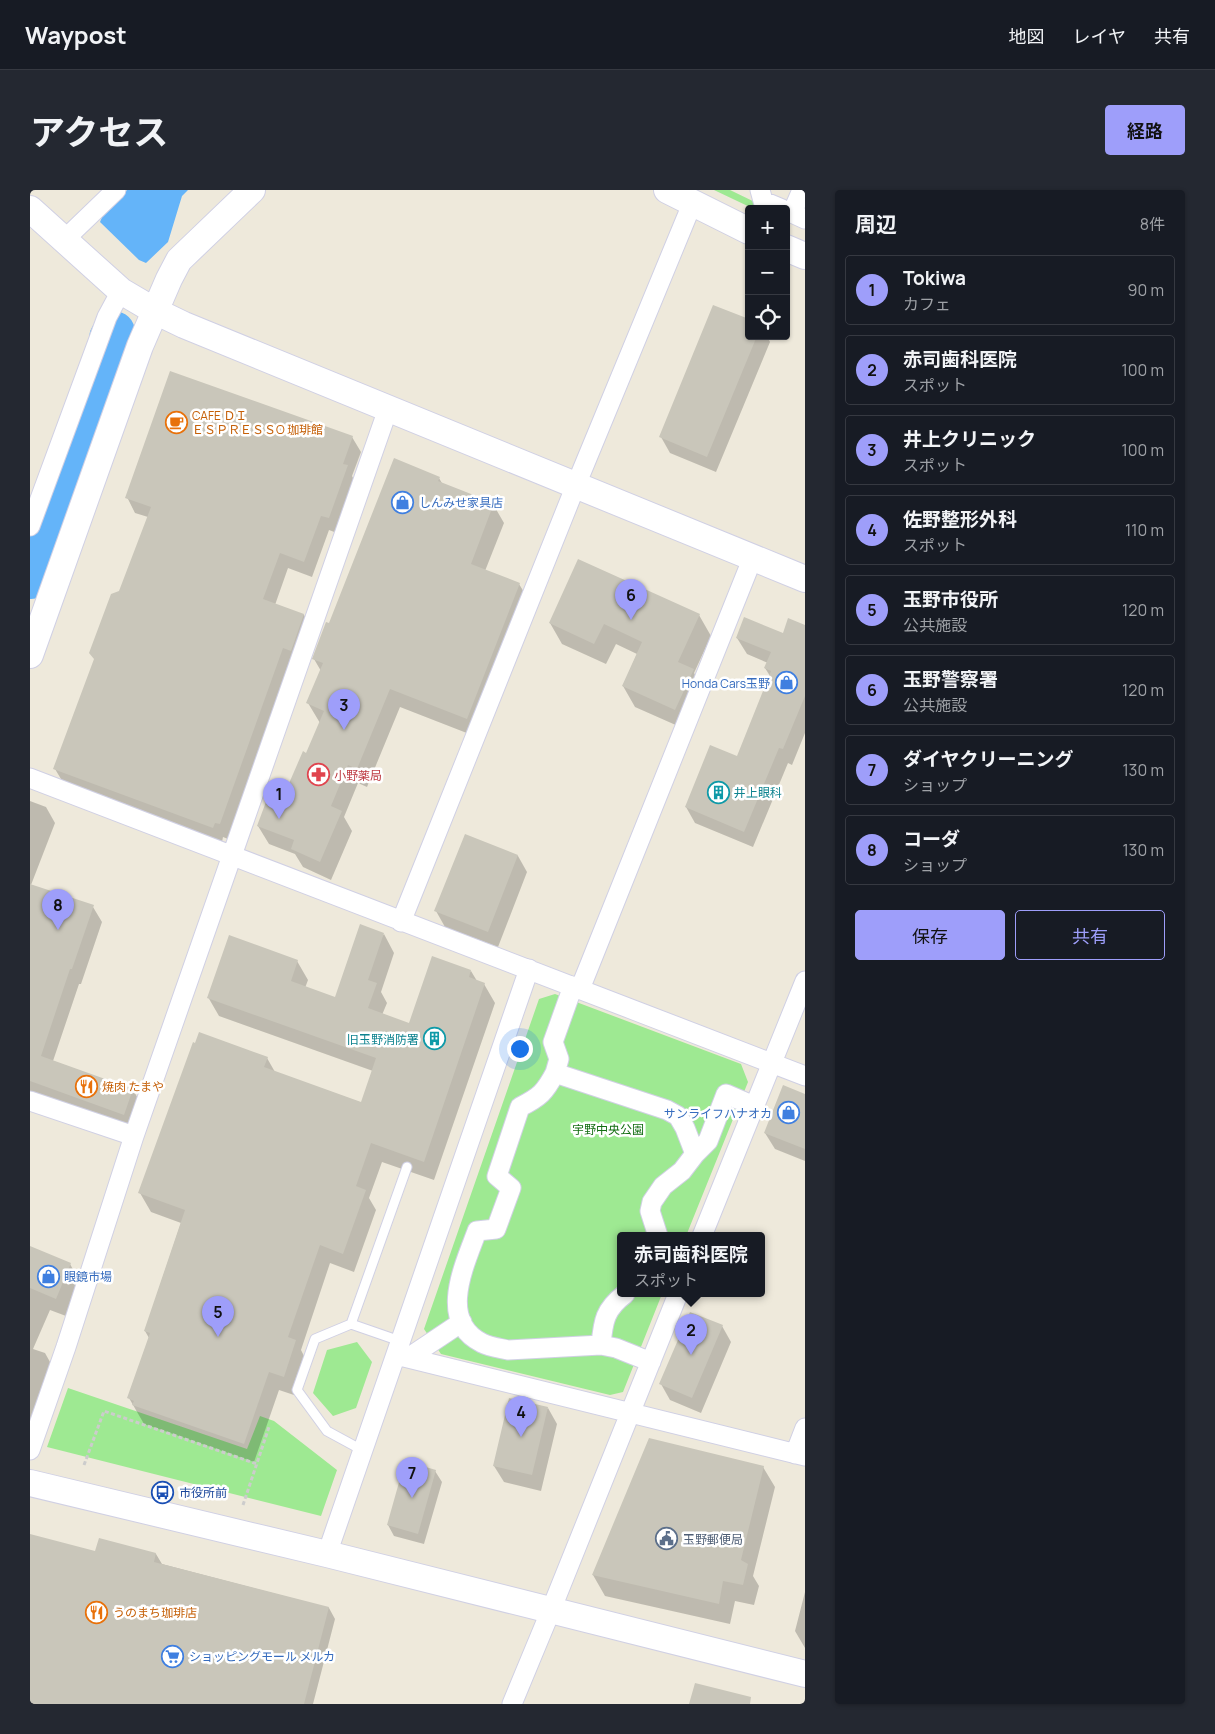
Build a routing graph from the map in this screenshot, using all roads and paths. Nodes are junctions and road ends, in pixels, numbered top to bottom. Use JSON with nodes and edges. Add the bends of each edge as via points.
{"nodes":[{"id":1,"x":116,"y":190,"type":"edge"},
{"id":2,"x":252,"y":190,"type":"edge"},
{"id":3,"x":667,"y":190,"type":"edge"},
{"id":4,"x":760,"y":190,"type":"edge"},
{"id":5,"x":802,"y":190,"type":"edge"},
{"id":6,"x":692,"y":204,"type":"junction"},
{"id":7,"x":30,"y":209,"type":"edge"},
{"id":8,"x":791,"y":213,"type":"edge"},
{"id":9,"x":745,"y":229,"type":"edge"},
{"id":10,"x":64,"y":240,"type":"junction"},
{"id":11,"x":790,"y":250,"type":"edge"},
{"id":12,"x":805,"y":256,"type":"edge"},
{"id":13,"x":121,"y":291,"type":"junction"},
{"id":14,"x":155,"y":311,"type":"junction"},
{"id":15,"x":388,"y":409,"type":"junction"},
{"id":16,"x":576,"y":485,"type":"junction"},
{"id":17,"x":35,"y":499,"type":"edge"},
{"id":18,"x":30,"y":526,"type":"edge"},
{"id":19,"x":753,"y":557,"type":"junction"},
{"id":20,"x":805,"y":579,"type":"edge"},
{"id":21,"x":30,"y":655,"type":"edge"},
{"id":22,"x":30,"y":778,"type":"edge"},
{"id":23,"x":232,"y":858,"type":"junction"},
{"id":24,"x":401,"y":922,"type":"junction"},
{"id":25,"x":528,"y":969,"type":"junction"},
{"id":26,"x":805,"y":981,"type":"edge"},
{"id":27,"x":576,"y":987,"type":"junction"},
{"id":28,"x":772,"y":1063,"type":"junction"},
{"id":29,"x":554,"y":1073,"type":"junction"},
{"id":30,"x":805,"y":1076,"type":"edge"},
{"id":31,"x":30,"y":1102,"type":"edge"},
{"id":32,"x":754,"y":1106,"type":"junction"},
{"id":33,"x":134,"y":1136,"type":"junction"},
{"id":34,"x":695,"y":1154,"type":"junction"},
{"id":35,"x":407,"y":1167,"type":"dead end"},
{"id":36,"x":657,"y":1232,"type":"edge"},
{"id":37,"x":704,"y":1232,"type":"edge"},
{"id":38,"x":622,"y":1297,"type":"edge"},
{"id":39,"x":677,"y":1297,"type":"edge"},
{"id":40,"x":462,"y":1322,"type":"junction"},
{"id":41,"x":352,"y":1324,"type":"junction"},
{"id":42,"x":601,"y":1345,"type":"junction"},
{"id":43,"x":401,"y":1351,"type":"junction"},
{"id":44,"x":651,"y":1362,"type":"junction"},
{"id":45,"x":630,"y":1413,"type":"junction"},
{"id":46,"x":269,"y":1427,"type":"dead end"},
{"id":47,"x":805,"y":1428,"type":"edge"},
{"id":48,"x":30,"y":1450,"type":"edge"},
{"id":49,"x":362,"y":1450,"type":"junction"},
{"id":50,"x":800,"y":1455,"type":"edge"},
{"id":51,"x":257,"y":1464,"type":"junction"},
{"id":52,"x":84,"y":1465,"type":"dead end"},
{"id":53,"x":30,"y":1484,"type":"edge"},
{"id":54,"x":243,"y":1505,"type":"dead end"},
{"id":55,"x":327,"y":1554,"type":"junction"},
{"id":56,"x":551,"y":1610,"type":"junction"},
{"id":57,"x":805,"y":1674,"type":"edge"},
{"id":58,"x":512,"y":1704,"type":"edge"}],
"edges":[{"from":1,"to":10,"type":"street"},
{"from":2,"to":14,"type":"street","via":[[179,260]]},
{"from":3,"to":6,"type":"street"},
{"from":4,"to":8,"type":"street","via":[[764,201]]},
{"from":5,"to":8,"type":"street"},
{"from":6,"to":9,"type":"street"},
{"from":6,"to":16,"type":"street"},
{"from":7,"to":10,"type":"street"},
{"from":10,"to":13,"type":"street"},
{"from":11,"to":12,"type":"street"},
{"from":13,"to":14,"type":"street"},
{"from":13,"to":17,"type":"street","via":[[107,317]]},
{"from":14,"to":15,"type":"street"},
{"from":14,"to":21,"type":"street"},
{"from":15,"to":16,"type":"street"},
{"from":15,"to":23,"type":"street"},
{"from":16,"to":19,"type":"street"},
{"from":16,"to":24,"type":"street"},
{"from":17,"to":18,"type":"street"},
{"from":19,"to":20,"type":"street"},
{"from":19,"to":27,"type":"street"},
{"from":22,"to":23,"type":"street"},
{"from":23,"to":24,"type":"street"},
{"from":23,"to":33,"type":"street"},
{"from":24,"to":25,"type":"street"},
{"from":25,"to":27,"type":"street"},
{"from":25,"to":43,"type":"street"},
{"from":26,"to":28,"type":"street"},
{"from":27,"to":28,"type":"street"},
{"from":27,"to":29,"type":"street","via":[[553,1042],[559,1060]]},
{"from":28,"to":30,"type":"street"},
{"from":28,"to":32,"type":"street"},
{"from":29,"to":34,"type":"street","via":[[678,1116]]},
{"from":29,"to":40,"type":"street","via":[[537,1099],[520,1107],[497,1176],[511,1188],[496,1229],[477,1231],[459,1283],[456,1298]]},
{"from":31,"to":33,"type":"street"},
{"from":32,"to":34,"type":"street","via":[[726,1094],[708,1141]]},
{"from":32,"to":37,"type":"street"},
{"from":33,"to":48,"type":"street"},
{"from":34,"to":36,"type":"street","via":[[682,1171],[655,1195],[650,1211]]},
{"from":35,"to":41,"type":"lane"},
{"from":38,"to":42,"type":"street","via":[[608,1311],[602,1326]]},
{"from":39,"to":44,"type":"street"},
{"from":40,"to":42,"type":"street","via":[[468,1333],[481,1342],[508,1350]]},
{"from":40,"to":43,"type":"street"},
{"from":41,"to":43,"type":"lane"},
{"from":41,"to":49,"type":"lane","via":[[315,1339],[297,1390],[327,1431]]},
{"from":42,"to":44,"type":"street"},
{"from":43,"to":45,"type":"street"},
{"from":43,"to":49,"type":"street"},
{"from":44,"to":45,"type":"street"},
{"from":45,"to":50,"type":"street"},
{"from":45,"to":56,"type":"street"},
{"from":46,"to":51,"type":"path"},
{"from":47,"to":50,"type":"street"},
{"from":49,"to":55,"type":"street"},
{"from":51,"to":52,"type":"path","via":[[104,1411]]},
{"from":51,"to":54,"type":"path"},
{"from":53,"to":55,"type":"street"},
{"from":55,"to":56,"type":"street"},
{"from":56,"to":57,"type":"street"},
{"from":56,"to":58,"type":"street"}]}
